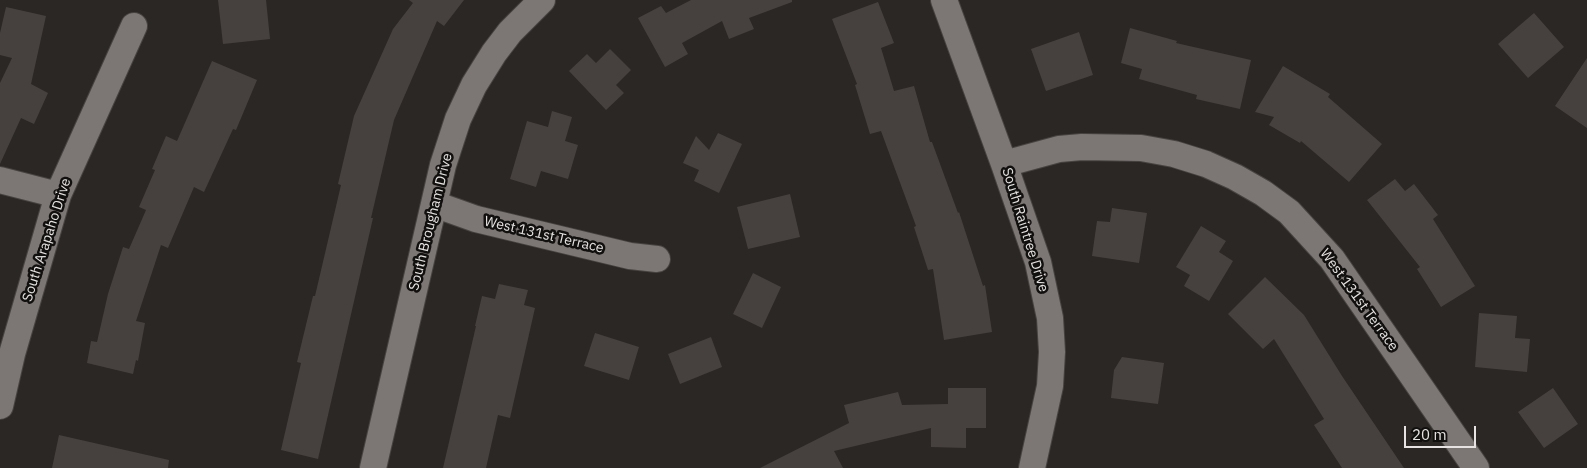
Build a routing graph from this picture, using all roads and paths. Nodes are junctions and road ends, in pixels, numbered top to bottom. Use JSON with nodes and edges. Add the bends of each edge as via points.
{"nodes":[{"id":1,"x":542,"y":0,"type":"edge"},
{"id":2,"x":944,"y":0,"type":"edge"},
{"id":3,"x":134,"y":26,"type":"dead end"},
{"id":4,"x":1004,"y":164,"type":"junction"},
{"id":5,"x":0,"y":180,"type":"edge"},
{"id":6,"x":58,"y":195,"type":"junction"},
{"id":7,"x":434,"y":204,"type":"junction"},
{"id":8,"x":657,"y":259,"type":"dead end"},
{"id":9,"x":0,"y":406,"type":"edge"},
{"id":10,"x":373,"y":468,"type":"edge"},
{"id":11,"x":1032,"y":468,"type":"edge"},
{"id":12,"x":1476,"y":468,"type":"edge"}],
"edges":[{"from":1,"to":7,"type":"street","name":"South Brougham Drive","via":[[510,32],[474,85],[458,119]]},
{"from":2,"to":4,"type":"street","name":"South Raintree Drive"},
{"from":3,"to":6,"type":"street","name":"South Arapaho Drive"},
{"from":4,"to":11,"type":"street","name":"South Raintree Drive","via":[[1038,262],[1050,318],[1050,386]]},
{"from":4,"to":12,"type":"street","name":"West 131st Terrace","via":[[1059,149],[1141,148],[1206,164],[1263,193],[1289,212],[1332,258]]},
{"from":5,"to":6,"type":"street"},
{"from":6,"to":9,"type":"street","name":"South Arapaho Drive"},
{"from":7,"to":8,"type":"street","name":"West 131st Terrace","via":[[476,219],[630,256]]},
{"from":7,"to":10,"type":"street","name":"South Brougham Drive"}]}
